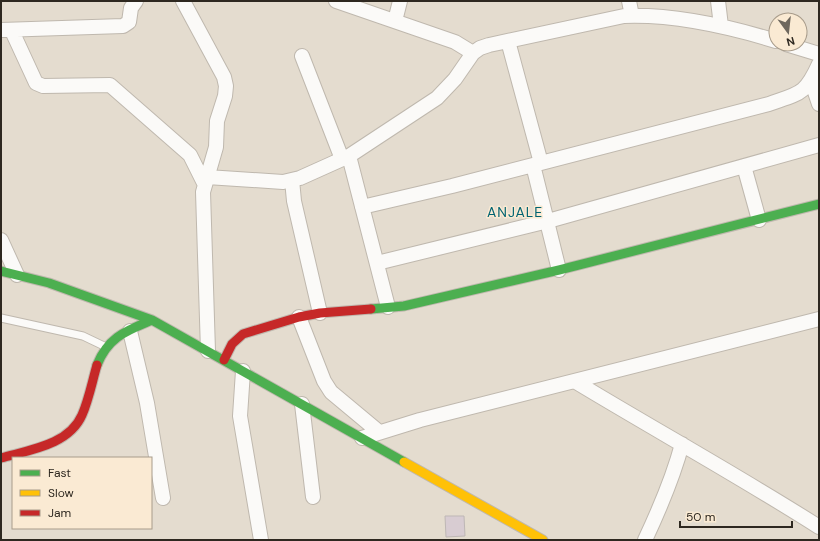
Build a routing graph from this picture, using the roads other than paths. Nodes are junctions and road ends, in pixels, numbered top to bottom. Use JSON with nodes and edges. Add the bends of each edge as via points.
{"nodes":[{"id":1,"x":136,"y":1,"type":"edge"},
{"id":2,"x":183,"y":1,"type":"edge"},
{"id":3,"x":336,"y":1,"type":"edge"},
{"id":4,"x":400,"y":1,"type":"edge"},
{"id":5,"x":629,"y":1,"type":"edge"},
{"id":6,"x":718,"y":1,"type":"edge"},
{"id":7,"x":632,"y":16,"type":"junction"},
{"id":8,"x":395,"y":21,"type":"junction"},
{"id":9,"x":721,"y":26,"type":"junction"},
{"id":10,"x":6,"y":30,"type":"edge"},
{"id":11,"x":768,"y":39,"type":"edge"},
{"id":12,"x":508,"y":41,"type":"junction"},
{"id":13,"x":808,"y":51,"type":"edge"},
{"id":14,"x":473,"y":53,"type":"junction"},
{"id":15,"x":819,"y":54,"type":"edge"},
{"id":16,"x":302,"y":56,"type":"dead end"},
{"id":17,"x":819,"y":64,"type":"edge"},
{"id":18,"x":812,"y":80,"type":"junction"},
{"id":19,"x":819,"y":104,"type":"edge"},
{"id":20,"x":819,"y":145,"type":"edge"},
{"id":21,"x":345,"y":158,"type":"junction"},
{"id":22,"x":537,"y":164,"type":"junction"},
{"id":23,"x":744,"y":166,"type":"junction"},
{"id":24,"x":292,"y":180,"type":"junction"},
{"id":25,"x":206,"y":181,"type":"junction"},
{"id":26,"x":819,"y":204,"type":"edge"},
{"id":27,"x":362,"y":207,"type":"junction"},
{"id":28,"x":759,"y":220,"type":"junction"},
{"id":29,"x":548,"y":221,"type":"junction"},
{"id":30,"x":1,"y":240,"type":"edge"},
{"id":31,"x":377,"y":263,"type":"junction"},
{"id":32,"x":559,"y":270,"type":"junction"},
{"id":33,"x":1,"y":271,"type":"edge"},
{"id":34,"x":17,"y":275,"type":"junction"},
{"id":35,"x":388,"y":307,"type":"junction"},
{"id":36,"x":320,"y":313,"type":"junction"},
{"id":37,"x":299,"y":317,"type":"junction"},
{"id":38,"x":1,"y":318,"type":"edge"},
{"id":39,"x":819,"y":319,"type":"edge"},
{"id":40,"x":152,"y":320,"type":"junction"},
{"id":41,"x":130,"y":331,"type":"junction"},
{"id":42,"x":106,"y":348,"type":"junction"},
{"id":43,"x":208,"y":351,"type":"junction"},
{"id":44,"x":224,"y":360,"type":"junction"},
{"id":45,"x":243,"y":371,"type":"junction"},
{"id":46,"x":576,"y":382,"type":"junction"},
{"id":47,"x":302,"y":404,"type":"junction"},
{"id":48,"x":379,"y":432,"type":"junction"},
{"id":49,"x":362,"y":438,"type":"junction"},
{"id":50,"x":682,"y":444,"type":"junction"},
{"id":51,"x":1,"y":458,"type":"edge"},
{"id":52,"x":313,"y":497,"type":"dead end"},
{"id":53,"x":163,"y":498,"type":"dead end"},
{"id":54,"x":819,"y":527,"type":"edge"},
{"id":55,"x":261,"y":540,"type":"edge"},
{"id":56,"x":543,"y":540,"type":"edge"},
{"id":57,"x":645,"y":540,"type":"edge"}],
"edges":[{"from":1,"to":10,"type":"street","via":[[131,8],[129,22],[123,26]]},
{"from":2,"to":25,"type":"street","via":[[224,77],[226,86],[217,121],[216,147]]},
{"from":3,"to":8,"type":"street"},
{"from":4,"to":8,"type":"street"},
{"from":5,"to":7,"type":"street"},
{"from":6,"to":9,"type":"street"},
{"from":7,"to":9,"type":"street"},
{"from":7,"to":12,"type":"street"},
{"from":8,"to":14,"type":"street","via":[[461,45]]},
{"from":9,"to":11,"type":"street"},
{"from":10,"to":25,"type":"street","via":[[36,83],[43,86],[110,86],[190,154]]},
{"from":12,"to":14,"type":"street","via":[[480,48]]},
{"from":12,"to":22,"type":"street"},
{"from":13,"to":15,"type":"street"},
{"from":14,"to":21,"type":"street","via":[[437,98]]},
{"from":16,"to":21,"type":"street"},
{"from":17,"to":18,"type":"street"},
{"from":18,"to":19,"type":"street"},
{"from":18,"to":22,"type":"street","via":[[799,92],[769,104]]},
{"from":20,"to":23,"type":"street"},
{"from":21,"to":24,"type":"street"},
{"from":21,"to":27,"type":"street"},
{"from":22,"to":27,"type":"street"},
{"from":22,"to":29,"type":"street"},
{"from":23,"to":28,"type":"street"},
{"from":23,"to":29,"type":"street"},
{"from":24,"to":25,"type":"street"},
{"from":24,"to":36,"type":"street","via":[[294,201]]},
{"from":25,"to":43,"type":"street","via":[[203,198]]},
{"from":26,"to":28,"type":"main road"},
{"from":27,"to":31,"type":"street"},
{"from":28,"to":32,"type":"main road"},
{"from":29,"to":31,"type":"street"},
{"from":29,"to":32,"type":"street"},
{"from":30,"to":34,"type":"street"},
{"from":31,"to":35,"type":"street"},
{"from":32,"to":35,"type":"main road","via":[[404,306]]},
{"from":33,"to":34,"type":"main road"},
{"from":34,"to":40,"type":"main road","via":[[49,283]]},
{"from":35,"to":36,"type":"main road"},
{"from":36,"to":37,"type":"main road"},
{"from":37,"to":44,"type":"main road","via":[[243,334],[232,344]]},
{"from":37,"to":48,"type":"street","via":[[324,381],[331,392]]},
{"from":38,"to":42,"type":"lane","via":[[83,336]]},
{"from":39,"to":46,"type":"street"},
{"from":40,"to":41,"type":"main road"},
{"from":40,"to":43,"type":"main road"},
{"from":41,"to":42,"type":"main road","via":[[115,339]]},
{"from":41,"to":53,"type":"street","via":[[147,403]]},
{"from":42,"to":51,"type":"main road","via":[[79,421],[70,432],[56,440]]},
{"from":43,"to":44,"type":"main road"},
{"from":44,"to":45,"type":"main road"},
{"from":45,"to":47,"type":"main road"},
{"from":45,"to":55,"type":"street","via":[[240,416]]},
{"from":46,"to":48,"type":"street"},
{"from":46,"to":50,"type":"street"},
{"from":47,"to":49,"type":"main road"},
{"from":47,"to":52,"type":"street"},
{"from":48,"to":49,"type":"street"},
{"from":49,"to":56,"type":"main road"},
{"from":50,"to":54,"type":"street"},
{"from":50,"to":57,"type":"street","via":[[664,499]]}]}
